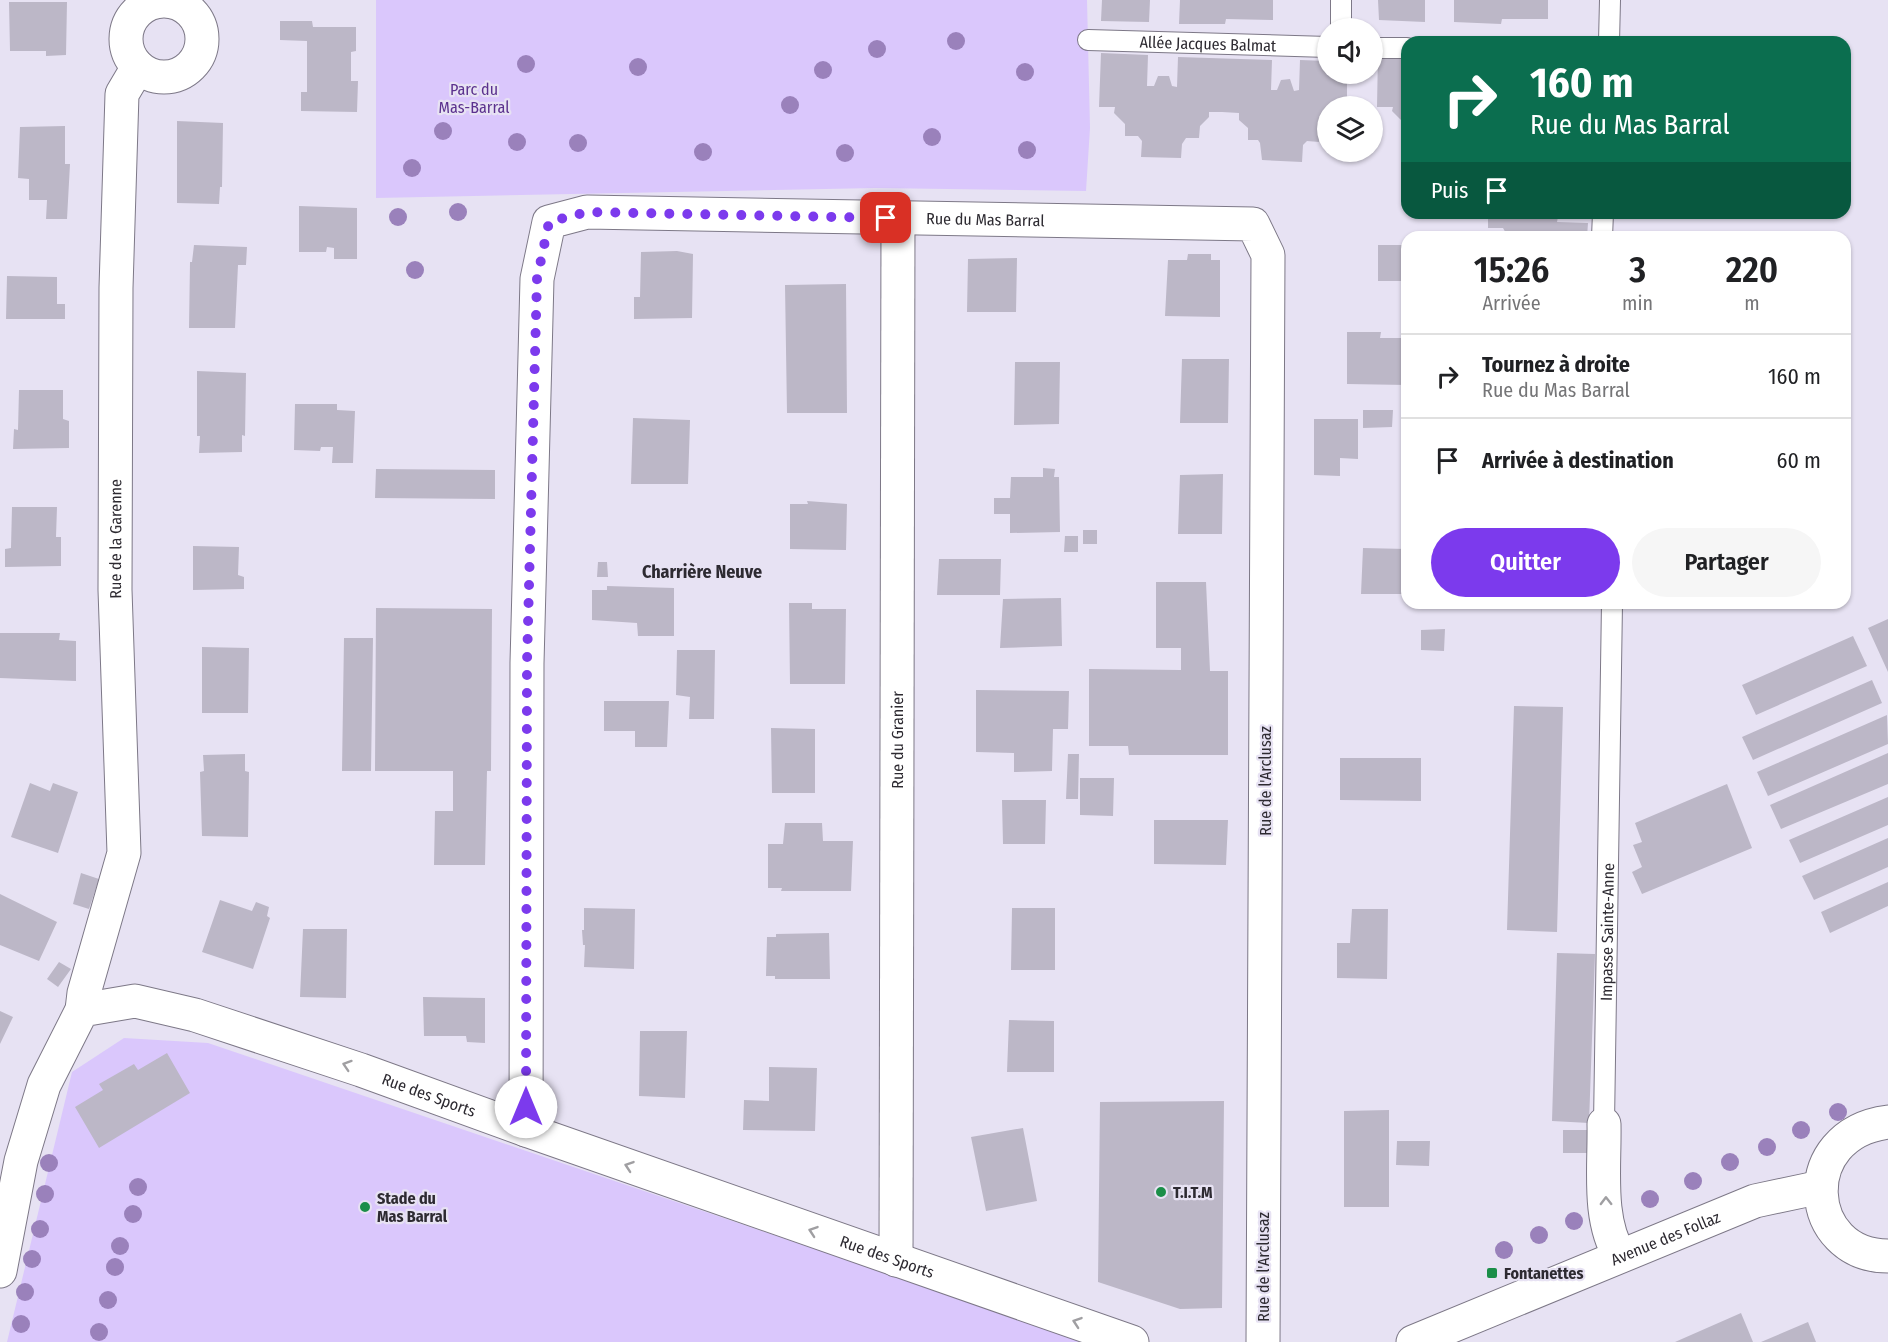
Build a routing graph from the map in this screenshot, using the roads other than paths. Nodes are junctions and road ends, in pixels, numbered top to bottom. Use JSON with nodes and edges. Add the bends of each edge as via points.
{"nodes":[{"id":1,"x":1341,"y":0,"type":"edge"},
{"id":2,"x":1610,"y":0,"type":"edge"},
{"id":3,"x":207,"y":9,"type":"edge"},
{"id":4,"x":1341,"y":18,"type":"edge"},
{"id":5,"x":1609,"y":36,"type":"edge"},
{"id":6,"x":1088,"y":40,"type":"dead end"},
{"id":7,"x":1317,"y":47,"type":"edge"},
{"id":8,"x":1383,"y":48,"type":"edge"},
{"id":9,"x":1401,"y":48,"type":"edge"},
{"id":10,"x":138,"y":68,"type":"junction"},
{"id":11,"x":898,"y":218,"type":"junction"},
{"id":12,"x":1253,"y":224,"type":"joint"},
{"id":13,"x":1612,"y":609,"type":"edge"},
{"id":14,"x":82,"y":1011,"type":"junction"},
{"id":15,"x":1888,"y":1122,"type":"edge"},
{"id":16,"x":1604,"y":1124,"type":"joint"},
{"id":17,"x":526,"y":1130,"type":"junction"},
{"id":18,"x":1821,"y":1187,"type":"junction"},
{"id":19,"x":1620,"y":1256,"type":"junction"},
{"id":20,"x":1888,"y":1256,"type":"edge"},
{"id":21,"x":896,"y":1260,"type":"junction"},
{"id":22,"x":0,"y":1271,"type":"edge"},
{"id":23,"x":1132,"y":1342,"type":"edge"},
{"id":24,"x":1263,"y":1342,"type":"edge"},
{"id":25,"x":1413,"y":1342,"type":"edge"}],
"edges":[{"from":1,"to":4,"type":"lane"},
{"from":2,"to":5,"type":"lane"},
{"from":3,"to":10,"type":"street","via":[[200,53],[184,72],[160,77]]},
{"from":3,"to":10,"type":"street","via":[[163,0],[139,10],[126,32],[130,57]]},
{"from":6,"to":7,"type":"lane","name":"Allée Jacques Balmat"},
{"from":8,"to":9,"type":"lane"},
{"from":10,"to":14,"type":"street","name":"Rue de la Garenne","via":[[122,94],[117,288],[116,590],[124,853]]},
{"from":11,"to":12,"type":"street","name":"Rue du Mas Barral"},
{"from":11,"to":17,"type":"street","name":"Rue du Mas Barral","via":[[587,212],[549,222],[537,279],[527,651]]},
{"from":11,"to":21,"type":"street","name":"Rue du Granier"},
{"from":12,"to":24,"type":"street","name":"Rue de l'Arclusaz","via":[[1268,255]]},
{"from":13,"to":16,"type":"lane","name":"Impasse Sainte-Anne"},
{"from":17,"to":14,"type":"street","name":"Rue des Sports","one_way":true,"via":[[195,1015],[135,1001]]},
{"from":14,"to":22,"type":"street","via":[[44,1085],[21,1161]]},
{"from":15,"to":18,"type":"street","via":[[1858,1129],[1844,1138],[1826,1162]]},
{"from":19,"to":16,"type":"street","name":"Impasse Sainte-Anne","one_way":true,"via":[[1609,1239],[1606,1219]]},
{"from":21,"to":17,"type":"street","name":"Rue des Sports","one_way":true},
{"from":18,"to":19,"type":"street","name":"Avenue des Follaz","via":[[1755,1201]]},
{"from":18,"to":20,"type":"street","via":[[1823,1208],[1839,1235],[1865,1252]]},
{"from":19,"to":25,"type":"street","name":"Avenue des Follaz"},
{"from":23,"to":21,"type":"street","name":"Rue des Sports","one_way":true}]}
